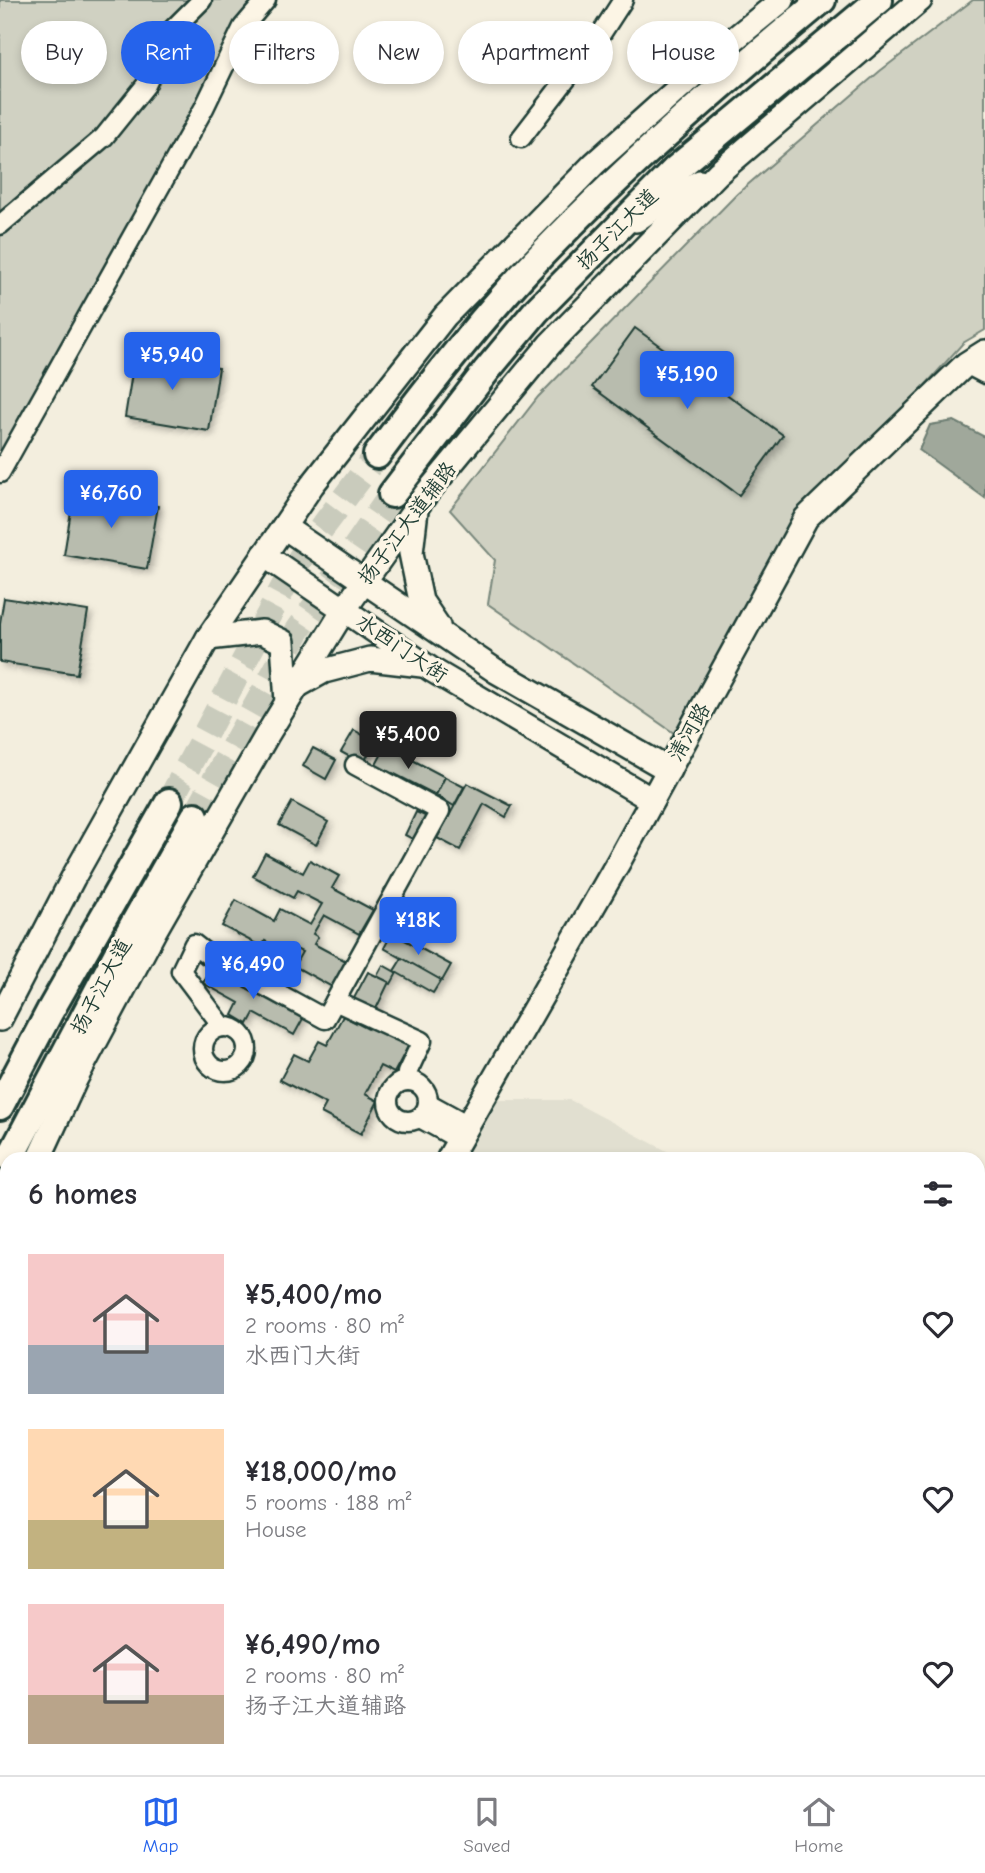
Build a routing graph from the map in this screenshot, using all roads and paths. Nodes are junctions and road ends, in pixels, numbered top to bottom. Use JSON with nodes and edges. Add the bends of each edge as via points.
{"nodes":[{"id":1,"x":202,"y":0,"type":"edge"},
{"id":2,"x":266,"y":0,"type":"edge"},
{"id":3,"x":623,"y":0,"type":"edge"},
{"id":4,"x":782,"y":0,"type":"edge"},
{"id":5,"x":822,"y":0,"type":"edge"},
{"id":6,"x":879,"y":0,"type":"edge"},
{"id":7,"x":920,"y":0,"type":"edge"},
{"id":8,"x":643,"y":119,"type":"junction"},
{"id":9,"x":521,"y":138,"type":"dead end"},
{"id":10,"x":718,"y":173,"type":"junction"},
{"id":11,"x":577,"y":221,"type":"junction"},
{"id":12,"x":0,"y":225,"type":"edge"},
{"id":13,"x":607,"y":239,"type":"junction"},
{"id":14,"x":979,"y":363,"type":"edge"},
{"id":15,"x":377,"y":455,"type":"tunnel mouth"},
{"id":16,"x":0,"y":473,"type":"edge"},
{"id":17,"x":392,"y":494,"type":"tunnel mouth"},
{"id":18,"x":416,"y":507,"type":"junction"},
{"id":19,"x":284,"y":527,"type":"junction"},
{"id":20,"x":264,"y":555,"type":"junction"},
{"id":21,"x":363,"y":582,"type":"junction"},
{"id":22,"x":344,"y":610,"type":"junction"},
{"id":23,"x":446,"y":637,"type":"junction"},
{"id":24,"x":208,"y":638,"type":"junction"},
{"id":25,"x":425,"y":665,"type":"junction"},
{"id":26,"x":292,"y":694,"type":"junction"},
{"id":27,"x":355,"y":765,"type":"dead end"},
{"id":28,"x":669,"y":769,"type":"junction"},
{"id":29,"x":652,"y":800,"type":"junction"},
{"id":30,"x":169,"y":803,"type":"tunnel mouth"},
{"id":31,"x":195,"y":816,"type":"tunnel mouth"},
{"id":32,"x":335,"y":1001,"type":"junction"},
{"id":33,"x":0,"y":1019,"type":"edge"},
{"id":34,"x":223,"y":1027,"type":"dead end"},
{"id":35,"x":407,"y":1081,"type":"junction"},
{"id":36,"x":0,"y":1106,"type":"edge"},
{"id":37,"x":424,"y":1110,"type":"junction"},
{"id":38,"x":459,"y":1141,"type":"edge"},
{"id":39,"x":13,"y":1152,"type":"edge"},
{"id":40,"x":42,"y":1152,"type":"edge"}],
"edges":[{"from":1,"to":12,"type":"street","via":[[172,30],[146,85],[104,136]]},
{"from":2,"to":16,"type":"street","via":[[243,27],[204,108]]},
{"from":3,"to":9,"type":"street"},
{"from":4,"to":8,"type":"main road"},
{"from":5,"to":11,"type":"highway","name":"扬子江大道","via":[[729,77]]},
{"from":6,"to":13,"type":"highway","name":"扬子江大道","via":[[676,169]]},
{"from":7,"to":10,"type":"main road","name":"扬子江大道辅路"},
{"from":8,"to":11,"type":"main road"},
{"from":8,"to":19,"type":"main road","via":[[445,316]]},
{"from":10,"to":13,"type":"main road","via":[[662,202]]},
{"from":10,"to":18,"type":"main road","name":"扬子江大道辅路","via":[[550,344]]},
{"from":11,"to":15,"type":"highway","name":"扬子江大道","via":[[528,270]]},
{"from":13,"to":17,"type":"highway","name":"扬子江大道","via":[[537,310]]},
{"from":14,"to":28,"type":"main road","name":"清河路","via":[[806,518]]},
{"from":18,"to":21,"type":"main road","name":"扬子江大道辅路"},
{"from":18,"to":23,"type":"main road","via":[[411,553],[421,601]]},
{"from":19,"to":20,"type":"main road"},
{"from":19,"to":21,"type":"main road","name":"水西门大街"},
{"from":20,"to":22,"type":"main road","name":"水西门大街"},
{"from":20,"to":24,"type":"main road"},
{"from":21,"to":22,"type":"main road","name":"扬子江大道辅路"},
{"from":21,"to":23,"type":"main road","name":"水西门大街"},
{"from":22,"to":25,"type":"main road","name":"水西门大街"},
{"from":22,"to":26,"type":"main road","name":"扬子江大道辅路"},
{"from":23,"to":28,"type":"main road","name":"水西门大街","via":[[496,671]]},
{"from":24,"to":26,"type":"main road","via":[[262,632],[283,642]]},
{"from":24,"to":33,"type":"main road","via":[[72,877]]},
{"from":25,"to":26,"type":"main road","via":[[370,659],[324,671]]},
{"from":25,"to":29,"type":"main road","name":"水西门大街"},
{"from":26,"to":40,"type":"main road","name":"扬子江大道辅路","via":[[155,930]]},
{"from":27,"to":32,"type":"street","via":[[440,811]]},
{"from":28,"to":29,"type":"main road","name":"清河路"},
{"from":29,"to":38,"type":"main road","name":"清河路"},
{"from":30,"to":36,"type":"highway","name":"扬子江大道"},
{"from":31,"to":39,"type":"highway","name":"扬子江大道"},
{"from":32,"to":34,"type":"street","via":[[325,1019],[194,944],[181,971]]},
{"from":32,"to":35,"type":"street","via":[[422,1041]]},
{"from":35,"to":37,"type":"street","via":[[420,1085],[428,1096]]},
{"from":35,"to":37,"type":"street","via":[[390,1091],[390,1111],[407,1122]]},
{"from":37,"to":38,"type":"street"}]}
